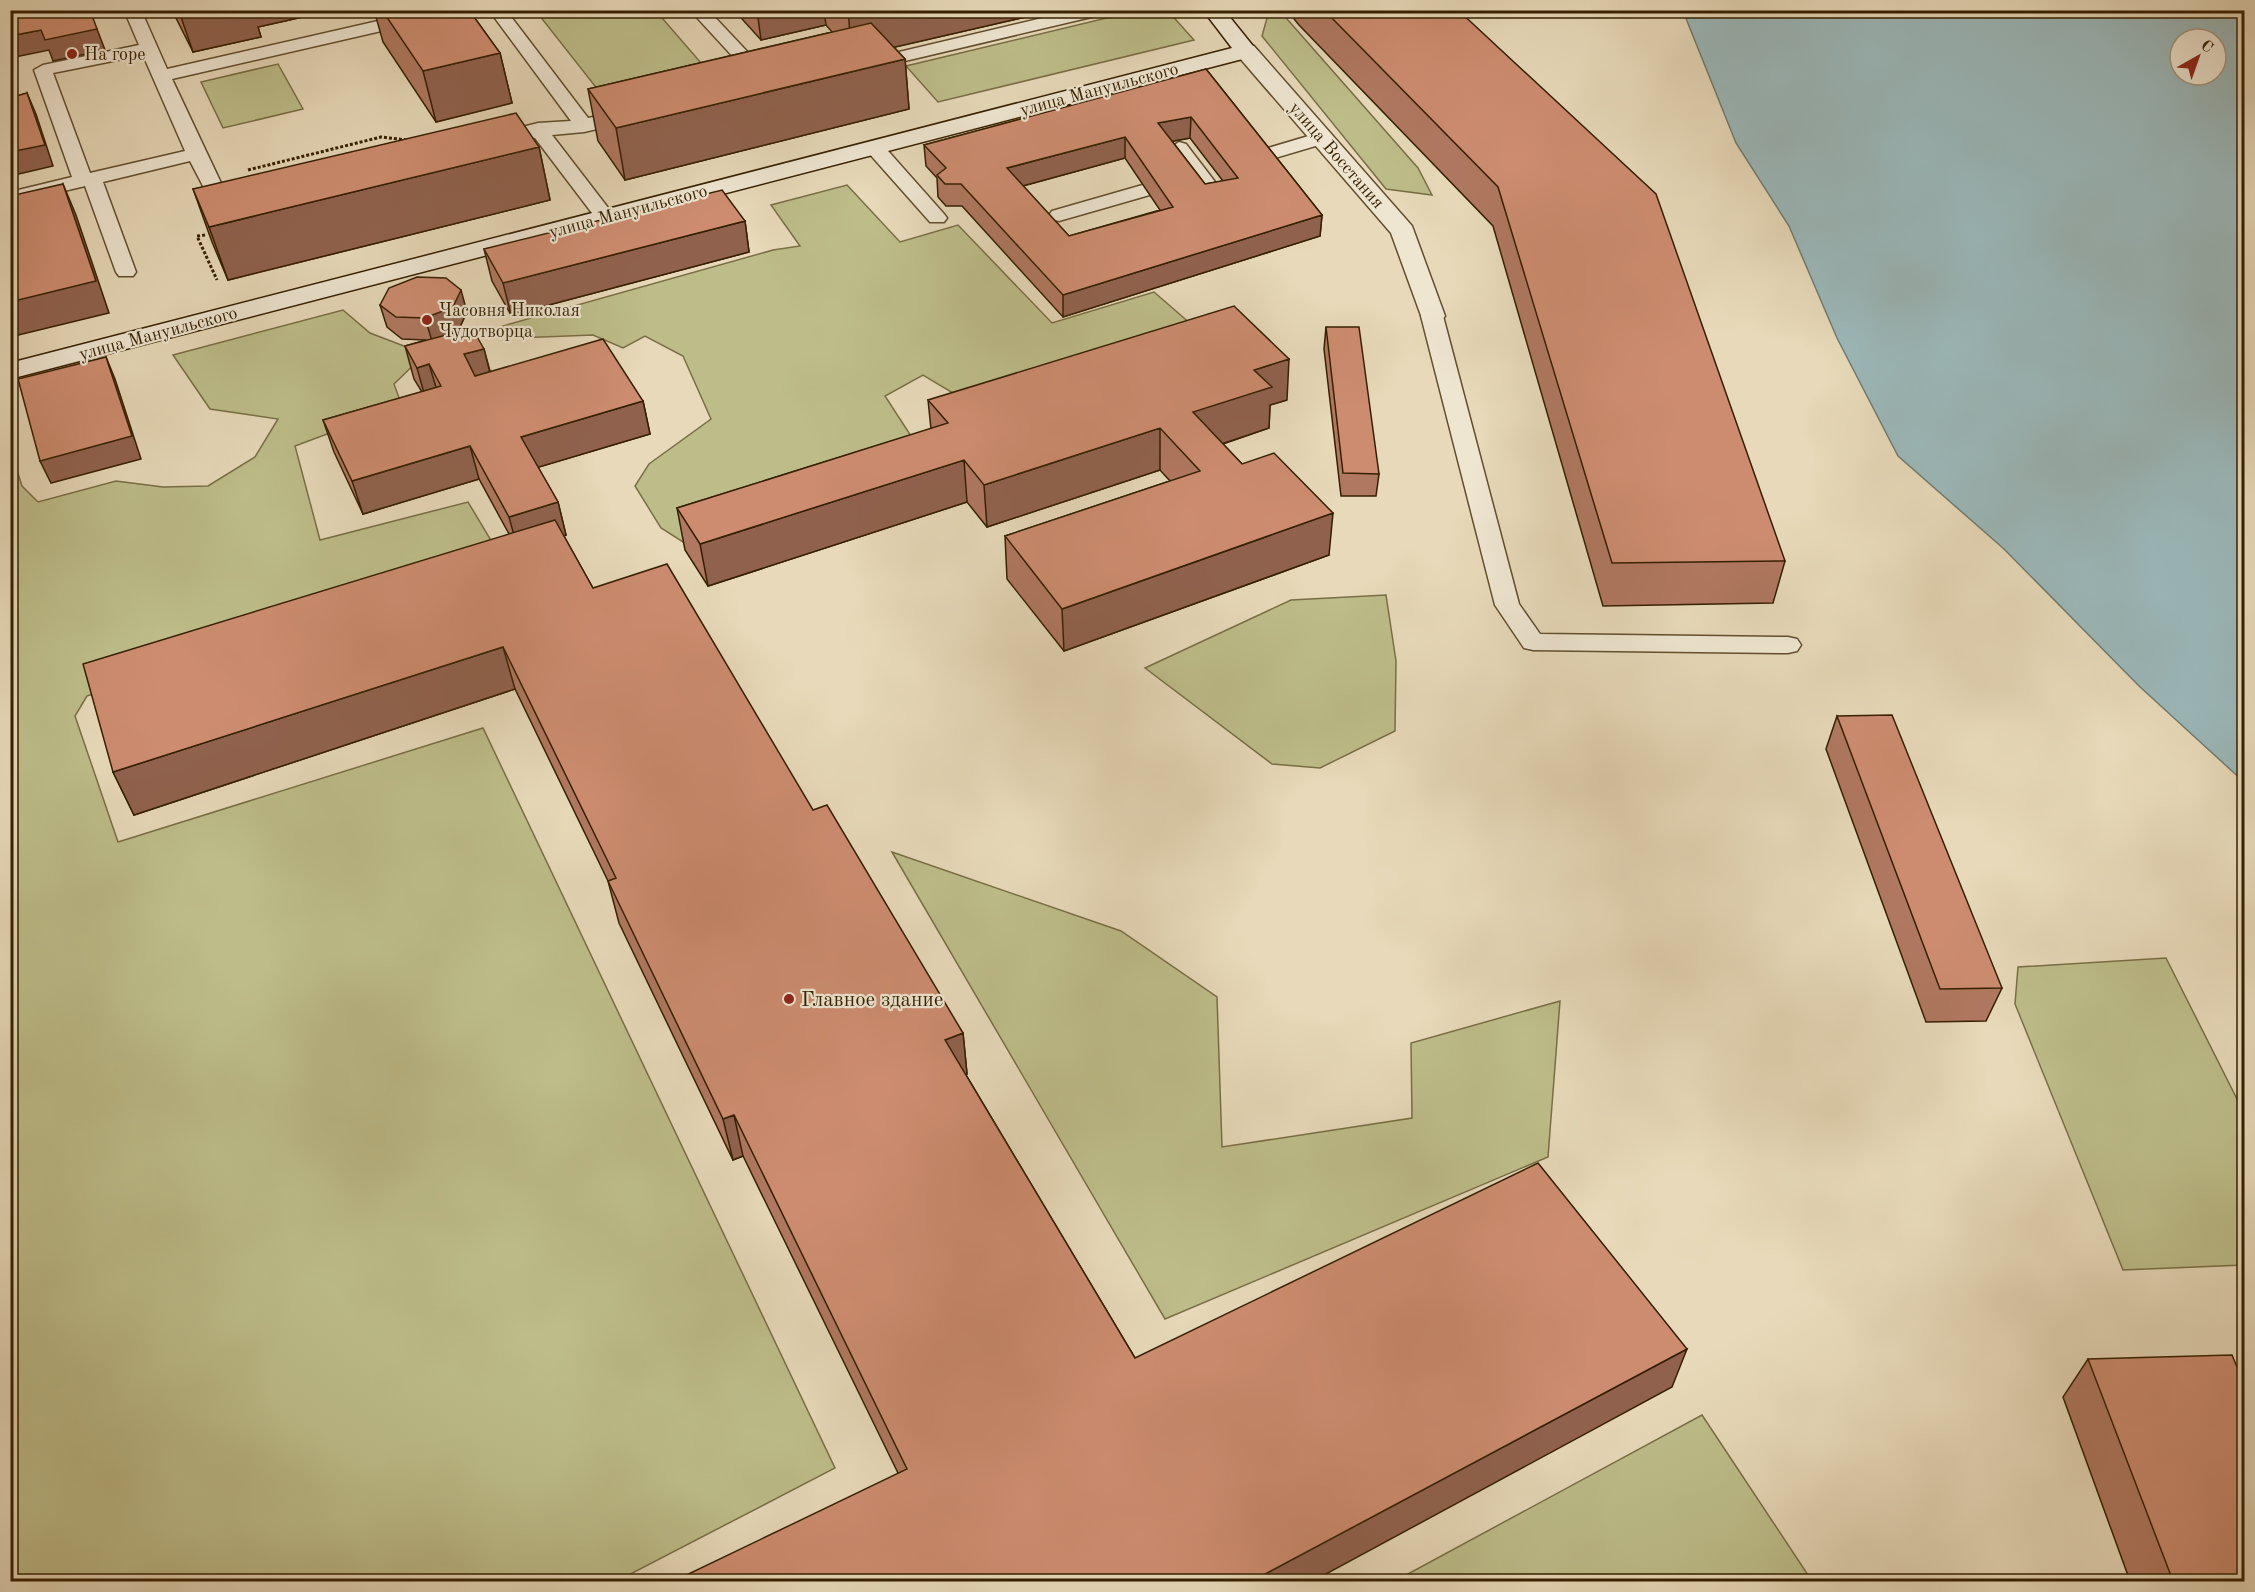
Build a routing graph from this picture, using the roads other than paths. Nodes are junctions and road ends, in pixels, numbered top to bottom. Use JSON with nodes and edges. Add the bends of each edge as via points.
{"nodes":[{"id":1,"x":132,"y":10,"type":"edge"},
{"id":2,"x":451,"y":10,"type":"edge"},
{"id":3,"x":497,"y":10,"type":"edge"},
{"id":4,"x":698,"y":10,"type":"edge"},
{"id":5,"x":1100,"y":10,"type":"edge"},
{"id":6,"x":1213,"y":10,"type":"edge"},
{"id":7,"x":149,"y":48,"type":"junction"},
{"id":8,"x":1246,"y":51,"type":"junction"},
{"id":9,"x":846,"y":70,"type":"edge"},
{"id":10,"x":162,"y":76,"type":"junction"},
{"id":11,"x":749,"y":91,"type":"edge"},
{"id":12,"x":650,"y":112,"type":"edge"},
{"id":13,"x":584,"y":126,"type":"junction"},
{"id":14,"x":538,"y":129,"type":"junction"},
{"id":15,"x":1322,"y":138,"type":"junction"},
{"id":16,"x":472,"y":146,"type":"edge"},
{"id":17,"x":874,"y":147,"type":"junction"},
{"id":18,"x":1179,"y":148,"type":"edge"},
{"id":19,"x":196,"y":154,"type":"junction"},
{"id":20,"x":1258,"y":157,"type":"edge"},
{"id":21,"x":88,"y":179,"type":"junction"},
{"id":22,"x":1146,"y":190,"type":"edge"},
{"id":23,"x":1215,"y":195,"type":"edge"},
{"id":24,"x":10,"y":198,"type":"edge"},
{"id":25,"x":250,"y":201,"type":"edge"},
{"id":26,"x":1059,"y":215,"type":"dead end"},
{"id":27,"x":605,"y":217,"type":"junction"},
{"id":28,"x":937,"y":218,"type":"dead end"},
{"id":29,"x":126,"y":272,"type":"dead end"},
{"id":30,"x":1432,"y":316,"type":"joint"},
{"id":31,"x":10,"y":371,"type":"edge"},
{"id":32,"x":1788,"y":645,"type":"dead end"}],
"edges":[{"from":1,"to":7,"type":"lane"},
{"from":2,"to":10,"type":"lane"},
{"from":3,"to":13,"type":"lane"},
{"from":4,"to":11,"type":"lane","via":[[775,85]]},
{"from":5,"to":9,"type":"lane"},
{"from":6,"to":8,"type":"street","name":"улица Восстания"},
{"from":7,"to":10,"type":"lane"},
{"from":7,"to":21,"type":"lane","via":[[43,70]]},
{"from":8,"to":15,"type":"street","name":"улица Восстания"},
{"from":8,"to":17,"type":"street","name":"улица Мануильского"},
{"from":10,"to":19,"type":"lane"},
{"from":12,"to":13,"type":"lane"},
{"from":13,"to":14,"type":"lane"},
{"from":14,"to":16,"type":"lane"},
{"from":14,"to":27,"type":"lane"},
{"from":15,"to":20,"type":"lane"},
{"from":15,"to":30,"type":"street","name":"улица Восстания","via":[[1403,231]]},
{"from":17,"to":27,"type":"street","name":"улица Мануильского"},
{"from":17,"to":28,"type":"lane"},
{"from":18,"to":23,"type":"lane"},
{"from":19,"to":21,"type":"lane"},
{"from":19,"to":25,"type":"lane","via":[[223,207]]},
{"from":21,"to":24,"type":"lane"},
{"from":21,"to":29,"type":"lane"},
{"from":22,"to":26,"type":"lane"},
{"from":27,"to":31,"type":"street","name":"улица Мануильского"},
{"from":30,"to":32,"type":"lane","via":[[1507,605],[1533,642]]}]}
